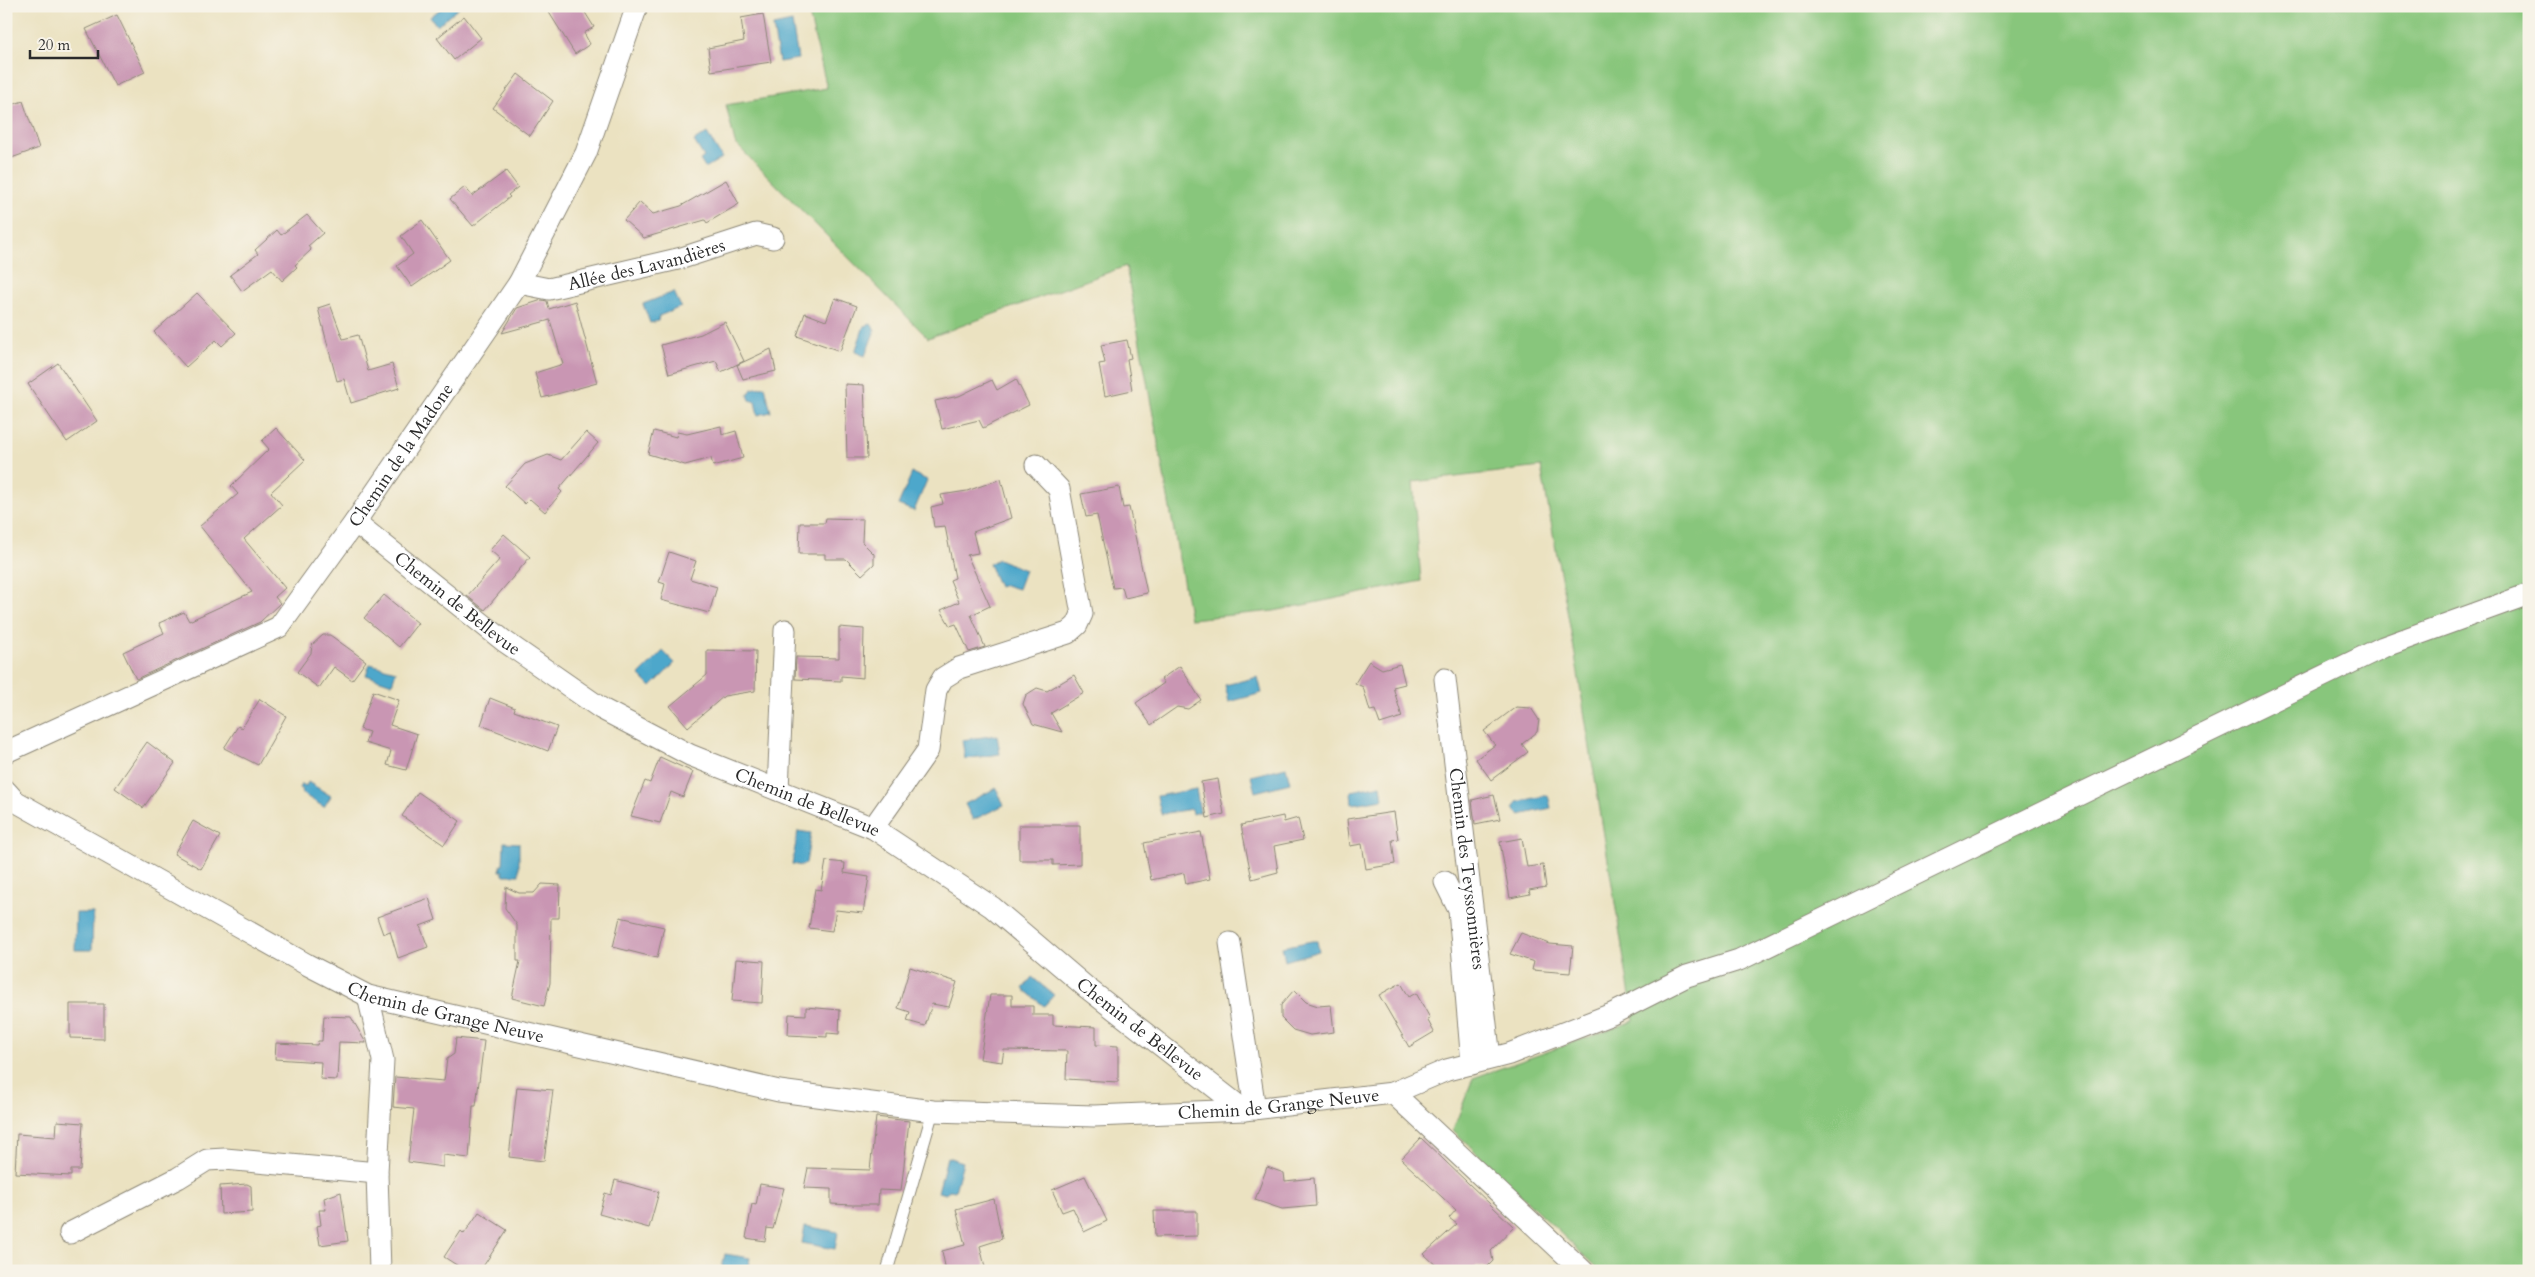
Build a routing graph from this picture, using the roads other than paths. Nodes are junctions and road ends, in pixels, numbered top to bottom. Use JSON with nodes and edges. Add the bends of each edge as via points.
{"nodes":[{"id":1,"x":637,"y":6,"type":"edge"},
{"id":2,"x":772,"y":238,"type":"dead end"},
{"id":3,"x":519,"y":283,"type":"junction"},
{"id":4,"x":1036,"y":465,"type":"dead end"},
{"id":5,"x":355,"y":522,"type":"junction"},
{"id":6,"x":2529,"y":594,"type":"edge"},
{"id":7,"x":785,"y":630,"type":"dead end"},
{"id":8,"x":1445,"y":679,"type":"dead end"},
{"id":9,"x":6,"y":752,"type":"edge"},
{"id":10,"x":778,"y":790,"type":"junction"},
{"id":11,"x":6,"y":791,"type":"edge"},
{"id":12,"x":873,"y":828,"type":"junction"},
{"id":13,"x":1445,"y":882,"type":"dead end"},
{"id":14,"x":1230,"y":943,"type":"dead end"},
{"id":15,"x":368,"y":996,"type":"junction"},
{"id":16,"x":1481,"y":1061,"type":"junction"},
{"id":17,"x":1393,"y":1093,"type":"junction"},
{"id":18,"x":1249,"y":1109,"type":"junction"},
{"id":19,"x":933,"y":1111,"type":"junction"},
{"id":20,"x":377,"y":1173,"type":"junction"},
{"id":21,"x":70,"y":1233,"type":"dead end"},
{"id":22,"x":380,"y":1271,"type":"edge"},
{"id":23,"x":887,"y":1271,"type":"edge"},
{"id":24,"x":1583,"y":1271,"type":"edge"}],
"edges":[{"from":1,"to":3,"type":"street","name":"Chemin de la Madone","via":[[586,153]]},
{"from":2,"to":3,"type":"street","name":"Allée des Lavandières","via":[[756,234],[682,258],[549,288]]},
{"from":3,"to":5,"type":"street","name":"Chemin de la Madone"},
{"from":4,"to":12,"type":"street","via":[[1060,489],[1082,614],[1068,633],[959,668],[943,678],[936,690],[928,750]]},
{"from":5,"to":9,"type":"street","name":"Chemin de la Madone","via":[[279,627]]},
{"from":5,"to":10,"type":"street","name":"Chemin de Bellevue","via":[[504,641],[602,708],[690,755]]},
{"from":6,"to":16,"type":"street","via":[[2383,647],[1739,960],[1687,976],[1612,1014]]},
{"from":7,"to":10,"type":"street"},
{"from":8,"to":16,"type":"street","name":"Chemin des Teyssonnières"},
{"from":10,"to":12,"type":"street","name":"Chemin de Bellevue"},
{"from":11,"to":15,"type":"street","name":"Chemin de Grange Neuve","via":[[15,801]]},
{"from":12,"to":18,"type":"street","name":"Chemin de Bellevue","via":[[992,907],[1087,988]]},
{"from":13,"to":16,"type":"street","name":"Chemin des Teyssonnières","via":[[1459,910]]},
{"from":14,"to":18,"type":"street"},
{"from":15,"to":19,"type":"street","name":"Chemin de Grange Neuve","via":[[778,1091]]},
{"from":15,"to":20,"type":"street","via":[[383,1060]]},
{"from":16,"to":17,"type":"street","via":[[1447,1070]]},
{"from":17,"to":18,"type":"street","name":"Chemin de Grange Neuve"},
{"from":17,"to":24,"type":"street","name":"Chemin de Grange Neuve"},
{"from":18,"to":19,"type":"street","name":"Chemin de Grange Neuve","via":[[1094,1116]]},
{"from":19,"to":23,"type":"lane"},
{"from":20,"to":21,"type":"street","via":[[207,1160]]},
{"from":20,"to":22,"type":"street"}]}
